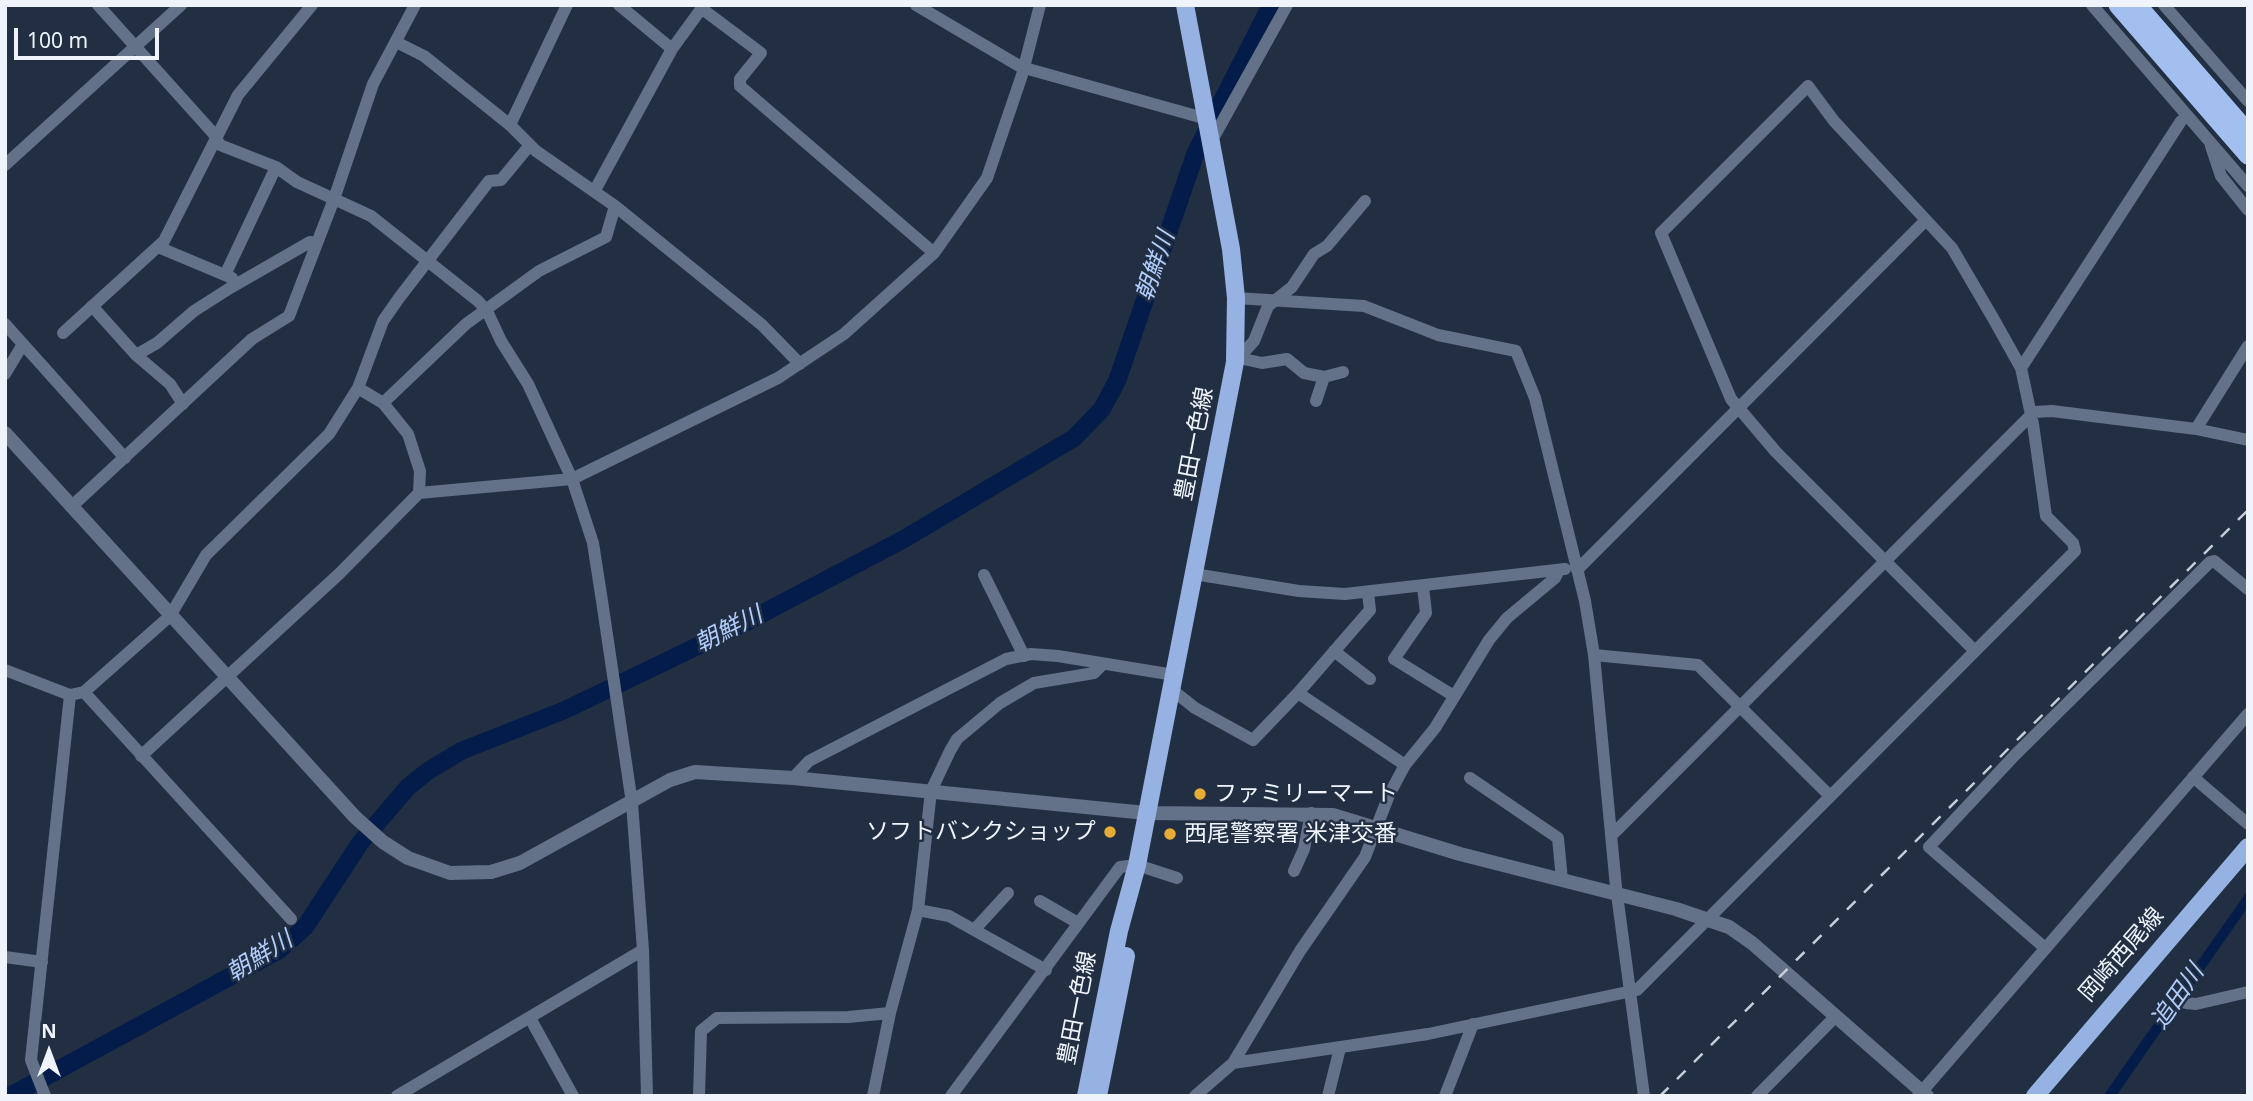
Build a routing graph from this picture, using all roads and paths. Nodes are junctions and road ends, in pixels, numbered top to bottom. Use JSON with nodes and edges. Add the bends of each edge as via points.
{"nodes":[{"id":1,"x":98,"y":5,"type":"edge"},
{"id":2,"x":181,"y":5,"type":"edge"},
{"id":3,"x":312,"y":5,"type":"edge"},
{"id":4,"x":415,"y":5,"type":"edge"},
{"id":5,"x":567,"y":5,"type":"edge"},
{"id":6,"x":619,"y":5,"type":"edge"},
{"id":7,"x":916,"y":5,"type":"edge"},
{"id":8,"x":1040,"y":5,"type":"edge"},
{"id":9,"x":1185,"y":5,"type":"edge"},
{"id":10,"x":1287,"y":5,"type":"edge"},
{"id":11,"x":2092,"y":5,"type":"edge"},
{"id":12,"x":2118,"y":5,"type":"edge"},
{"id":13,"x":2137,"y":5,"type":"edge"},
{"id":14,"x":2164,"y":5,"type":"edge"},
{"id":15,"x":703,"y":7,"type":"edge"},
{"id":16,"x":396,"y":42,"type":"junction"},
{"id":17,"x":135,"y":46,"type":"junction"},
{"id":18,"x":671,"y":49,"type":"junction"},
{"id":19,"x":1021,"y":68,"type":"junction"},
{"id":20,"x":2248,"y":101,"type":"edge"},
{"id":21,"x":1206,"y":114,"type":"junction"},
{"id":22,"x":2181,"y":121,"type":"dead end"},
{"id":23,"x":2218,"y":121,"type":"junction"},
{"id":24,"x":510,"y":125,"type":"junction"},
{"id":25,"x":2248,"y":133,"type":"edge"},
{"id":26,"x":215,"y":137,"type":"junction"},
{"id":27,"x":1211,"y":140,"type":"junction"},
{"id":28,"x":2210,"y":142,"type":"junction"},
{"id":29,"x":530,"y":145,"type":"junction"},
{"id":30,"x":2248,"y":155,"type":"edge"},
{"id":31,"x":5,"y":165,"type":"edge"},
{"id":32,"x":276,"y":167,"type":"junction"},
{"id":33,"x":2248,"y":167,"type":"edge"},
{"id":34,"x":2248,"y":186,"type":"edge"},
{"id":35,"x":595,"y":190,"type":"junction"},
{"id":36,"x":334,"y":199,"type":"junction"},
{"id":37,"x":1365,"y":201,"type":"dead end"},
{"id":38,"x":615,"y":206,"type":"junction"},
{"id":39,"x":2248,"y":210,"type":"edge"},
{"id":40,"x":1925,"y":221,"type":"junction"},
{"id":41,"x":315,"y":243,"type":"junction"},
{"id":42,"x":158,"y":247,"type":"junction"},
{"id":43,"x":934,"y":253,"type":"junction"},
{"id":44,"x":427,"y":259,"type":"junction"},
{"id":45,"x":225,"y":275,"type":"junction"},
{"id":46,"x":237,"y":284,"type":"junction"},
{"id":47,"x":1236,"y":298,"type":"junction"},
{"id":48,"x":1275,"y":299,"type":"junction"},
{"id":49,"x":92,"y":306,"type":"junction"},
{"id":50,"x":487,"y":311,"type":"junction"},
{"id":51,"x":5,"y":324,"type":"edge"},
{"id":52,"x":63,"y":333,"type":"dead end"},
{"id":53,"x":23,"y":344,"type":"junction"},
{"id":54,"x":2248,"y":346,"type":"edge"},
{"id":55,"x":136,"y":355,"type":"junction"},
{"id":56,"x":1237,"y":360,"type":"junction"},
{"id":57,"x":800,"y":364,"type":"junction"},
{"id":58,"x":2021,"y":368,"type":"junction"},
{"id":59,"x":1343,"y":372,"type":"dead end"},
{"id":60,"x":5,"y":374,"type":"edge"},
{"id":61,"x":1324,"y":377,"type":"junction"},
{"id":62,"x":358,"y":388,"type":"junction"},
{"id":63,"x":1316,"y":401,"type":"dead end"},
{"id":64,"x":383,"y":402,"type":"junction"},
{"id":65,"x":183,"y":404,"type":"junction"},
{"id":66,"x":1737,"y":407,"type":"junction"},
{"id":67,"x":2031,"y":414,"type":"junction"},
{"id":68,"x":2196,"y":429,"type":"junction"},
{"id":69,"x":5,"y":433,"type":"edge"},
{"id":70,"x":2248,"y":440,"type":"edge"},
{"id":71,"x":125,"y":458,"type":"junction"},
{"id":72,"x":572,"y":479,"type":"junction"},
{"id":73,"x":419,"y":493,"type":"junction"},
{"id":74,"x":71,"y":507,"type":"junction"},
{"id":75,"x":1883,"y":561,"type":"junction"},
{"id":76,"x":1577,"y":568,"type":"junction"},
{"id":77,"x":1559,"y":570,"type":"junction"},
{"id":78,"x":1194,"y":574,"type":"junction"},
{"id":79,"x":984,"y":575,"type":"dead end"},
{"id":80,"x":1423,"y":587,"type":"junction"},
{"id":81,"x":2248,"y":589,"type":"edge"},
{"id":82,"x":1368,"y":593,"type":"junction"},
{"id":83,"x":170,"y":616,"type":"junction"},
{"id":84,"x":1334,"y":651,"type":"junction"},
{"id":85,"x":1975,"y":651,"type":"junction"},
{"id":86,"x":1594,"y":655,"type":"junction"},
{"id":87,"x":1024,"y":656,"type":"junction"},
{"id":88,"x":1102,"y":664,"type":"junction"},
{"id":89,"x":5,"y":670,"type":"edge"},
{"id":90,"x":228,"y":677,"type":"junction"},
{"id":91,"x":1370,"y":679,"type":"dead end"},
{"id":92,"x":1173,"y":682,"type":"junction"},
{"id":93,"x":84,"y":692,"type":"junction"},
{"id":94,"x":1298,"y":693,"type":"junction"},
{"id":95,"x":70,"y":695,"type":"junction"},
{"id":96,"x":1454,"y":696,"type":"junction"},
{"id":97,"x":1740,"y":706,"type":"junction"},
{"id":98,"x":2248,"y":714,"type":"edge"},
{"id":99,"x":141,"y":756,"type":"junction"},
{"id":100,"x":1405,"y":765,"type":"junction"},
{"id":101,"x":2193,"y":777,"type":"junction"},
{"id":102,"x":793,"y":778,"type":"junction"},
{"id":103,"x":1470,"y":778,"type":"dead end"},
{"id":104,"x":931,"y":791,"type":"junction"},
{"id":105,"x":1830,"y":796,"type":"junction"},
{"id":106,"x":632,"y":803,"type":"junction"},
{"id":107,"x":1146,"y":813,"type":"junction"},
{"id":108,"x":1311,"y":813,"type":"junction"},
{"id":109,"x":2248,"y":824,"type":"edge"},
{"id":110,"x":1376,"y":828,"type":"junction"},
{"id":111,"x":1612,"y":835,"type":"junction"},
{"id":112,"x":2248,"y":847,"type":"edge"},
{"id":113,"x":1137,"y":865,"type":"junction"},
{"id":114,"x":1294,"y":871,"type":"dead end"},
{"id":115,"x":1177,"y":878,"type":"dead end"},
{"id":116,"x":1562,"y":880,"type":"junction"},
{"id":117,"x":1132,"y":890,"type":"junction"},
{"id":118,"x":1008,"y":892,"type":"dead end"},
{"id":119,"x":1618,"y":894,"type":"junction"},
{"id":120,"x":1040,"y":901,"type":"dead end"},
{"id":121,"x":918,"y":910,"type":"junction"},
{"id":122,"x":291,"y":919,"type":"dead end"},
{"id":123,"x":1707,"y":919,"type":"junction"},
{"id":124,"x":1078,"y":923,"type":"junction"},
{"id":125,"x":974,"y":930,"type":"junction"},
{"id":126,"x":2045,"y":948,"type":"junction"},
{"id":127,"x":643,"y":950,"type":"junction"},
{"id":128,"x":5,"y":957,"type":"edge"},
{"id":129,"x":41,"y":962,"type":"junction"},
{"id":130,"x":1045,"y":970,"type":"junction"},
{"id":131,"x":2248,"y":992,"type":"edge"},
{"id":132,"x":1631,"y":993,"type":"junction"},
{"id":133,"x":2186,"y":1003,"type":"dead end"},
{"id":134,"x":890,"y":1013,"type":"junction"},
{"id":135,"x":1836,"y":1016,"type":"junction"},
{"id":136,"x":530,"y":1018,"type":"junction"},
{"id":137,"x":1473,"y":1024,"type":"junction"},
{"id":138,"x":1340,"y":1048,"type":"junction"},
{"id":139,"x":1233,"y":1063,"type":"junction"},
{"id":140,"x":1922,"y":1094,"type":"edge"},
{"id":141,"x":45,"y":1096,"type":"edge"},
{"id":142,"x":397,"y":1096,"type":"edge"},
{"id":143,"x":573,"y":1096,"type":"edge"},
{"id":144,"x":646,"y":1096,"type":"edge"},
{"id":145,"x":699,"y":1096,"type":"edge"},
{"id":146,"x":873,"y":1096,"type":"edge"},
{"id":147,"x":951,"y":1096,"type":"edge"},
{"id":148,"x":1086,"y":1096,"type":"edge"},
{"id":149,"x":1098,"y":1096,"type":"edge"},
{"id":150,"x":1195,"y":1096,"type":"edge"},
{"id":151,"x":1328,"y":1096,"type":"edge"},
{"id":152,"x":1445,"y":1096,"type":"edge"},
{"id":153,"x":1644,"y":1096,"type":"edge"},
{"id":154,"x":1757,"y":1096,"type":"edge"},
{"id":155,"x":2035,"y":1096,"type":"edge"}],
"edges":[{"from":1,"to":17,"type":"street"},
{"from":2,"to":17,"type":"street"},
{"from":3,"to":26,"type":"street","via":[[238,95]]},
{"from":4,"to":16,"type":"street"},
{"from":5,"to":24,"type":"street"},
{"from":6,"to":18,"type":"street"},
{"from":7,"to":19,"type":"street"},
{"from":8,"to":19,"type":"street"},
{"from":9,"to":21,"type":"main road","name":"豊田一色線"},
{"from":10,"to":27,"type":"street"},
{"from":11,"to":28,"type":"street","via":[[2160,75]]},
{"from":12,"to":23,"type":"highway"},
{"from":13,"to":25,"type":"highway"},
{"from":14,"to":20,"type":"street","via":[[2194,46]]},
{"from":15,"to":18,"type":"street"},
{"from":15,"to":43,"type":"street","via":[[761,53],[740,79],[740,86]]},
{"from":16,"to":24,"type":"street","via":[[424,56]]},
{"from":16,"to":36,"type":"street","via":[[373,84]]},
{"from":17,"to":26,"type":"street"},
{"from":17,"to":31,"type":"street"},
{"from":18,"to":35,"type":"street"},
{"from":19,"to":21,"type":"street"},
{"from":19,"to":43,"type":"street","via":[[987,178]]},
{"from":21,"to":27,"type":"main road","name":"豊田一色線"},
{"from":22,"to":58,"type":"street"},
{"from":23,"to":30,"type":"highway"},
{"from":23,"to":33,"type":"highway"},
{"from":24,"to":29,"type":"street"},
{"from":26,"to":32,"type":"street","via":[[220,145]]},
{"from":26,"to":42,"type":"street"},
{"from":27,"to":47,"type":"main road","name":"豊田一色線"},
{"from":28,"to":34,"type":"street"},
{"from":28,"to":39,"type":"street","via":[[2221,176]]},
{"from":29,"to":35,"type":"street"},
{"from":29,"to":44,"type":"street","via":[[501,180],[489,181]]},
{"from":32,"to":36,"type":"street"},
{"from":32,"to":45,"type":"street"},
{"from":35,"to":38,"type":"street"},
{"from":36,"to":41,"type":"street"},
{"from":36,"to":44,"type":"street","via":[[371,216]]},
{"from":37,"to":48,"type":"street","via":[[1327,246],[1314,254],[1292,287]]},
{"from":38,"to":50,"type":"street","via":[[606,237],[539,271]]},
{"from":38,"to":57,"type":"street","via":[[762,325]]},
{"from":40,"to":58,"type":"street","via":[[1952,248]]},
{"from":40,"to":66,"type":"street"},
{"from":40,"to":66,"type":"street","via":[[1808,86],[1661,233],[1708,351]]},
{"from":41,"to":46,"type":"street"},
{"from":41,"to":65,"type":"street","via":[[287,318],[252,340]]},
{"from":42,"to":45,"type":"street"},
{"from":42,"to":49,"type":"street"},
{"from":43,"to":57,"type":"street","via":[[844,334]]},
{"from":44,"to":50,"type":"street"},
{"from":44,"to":62,"type":"street","via":[[383,321]]},
{"from":45,"to":46,"type":"street"},
{"from":46,"to":55,"type":"street"},
{"from":47,"to":48,"type":"street"},
{"from":47,"to":56,"type":"main road","name":"豊田一色線"},
{"from":48,"to":56,"type":"street","via":[[1262,316],[1254,341]]},
{"from":48,"to":76,"type":"street","via":[[1364,306],[1438,335],[1516,351],[1535,398]]},
{"from":49,"to":52,"type":"street"},
{"from":49,"to":55,"type":"street"},
{"from":50,"to":64,"type":"street","via":[[466,324]]},
{"from":50,"to":72,"type":"street","via":[[500,341],[528,383]]},
{"from":51,"to":53,"type":"street"},
{"from":53,"to":60,"type":"street"},
{"from":53,"to":71,"type":"street"},
{"from":54,"to":68,"type":"street"},
{"from":55,"to":65,"type":"street","via":[[170,384]]},
{"from":56,"to":61,"type":"street","via":[[1287,359],[1304,373]]},
{"from":56,"to":78,"type":"main road","name":"豊田一色線"},
{"from":57,"to":72,"type":"street"},
{"from":58,"to":67,"type":"street"},
{"from":59,"to":61,"type":"street"},
{"from":61,"to":63,"type":"street"},
{"from":62,"to":64,"type":"street"},
{"from":62,"to":83,"type":"street","via":[[329,434],[206,555]]},
{"from":64,"to":73,"type":"street","via":[[414,449]]},
{"from":65,"to":71,"type":"street"},
{"from":66,"to":75,"type":"street"},
{"from":66,"to":76,"type":"street"},
{"from":67,"to":68,"type":"street","via":[[2052,411]]},
{"from":67,"to":75,"type":"street"},
{"from":67,"to":85,"type":"street","via":[[2046,516],[2073,543],[2075,551]]},
{"from":68,"to":70,"type":"street"},
{"from":69,"to":74,"type":"street"},
{"from":71,"to":74,"type":"street"},
{"from":72,"to":73,"type":"street"},
{"from":72,"to":106,"type":"street","via":[[593,543]]},
{"from":73,"to":90,"type":"street"},
{"from":74,"to":83,"type":"street"},
{"from":75,"to":85,"type":"street"},
{"from":75,"to":97,"type":"street"},
{"from":76,"to":77,"type":"street"},
{"from":76,"to":86,"type":"street"},
{"from":77,"to":80,"type":"street"},
{"from":77,"to":96,"type":"street","via":[[1507,618]]},
{"from":78,"to":82,"type":"street","via":[[1299,591]]},
{"from":78,"to":92,"type":"main road","name":"豊田一色線"},
{"from":79,"to":87,"type":"street"},
{"from":80,"to":82,"type":"street"},
{"from":80,"to":96,"type":"street","via":[[1426,613],[1394,659]]},
{"from":81,"to":126,"type":"street","via":[[2210,562],[1929,847]]},
{"from":82,"to":84,"type":"street","via":[[1370,610]]},
{"from":83,"to":90,"type":"street"},
{"from":83,"to":93,"type":"street"},
{"from":84,"to":91,"type":"street"},
{"from":84,"to":94,"type":"street"},
{"from":85,"to":105,"type":"street"},
{"from":86,"to":97,"type":"street","via":[[1698,665]]},
{"from":86,"to":111,"type":"street"},
{"from":87,"to":88,"type":"street"},
{"from":87,"to":102,"type":"street","via":[[1006,659],[810,761]]},
{"from":88,"to":92,"type":"street"},
{"from":88,"to":104,"type":"street","via":[[1094,673],[1034,683],[1000,703],[957,739]]},
{"from":89,"to":95,"type":"street"},
{"from":90,"to":99,"type":"street"},
{"from":90,"to":106,"type":"street","via":[[383,842],[408,858],[450,873],[491,872],[520,863]]},
{"from":92,"to":94,"type":"street","via":[[1195,708],[1253,740]]},
{"from":92,"to":107,"type":"main road","name":"豊田一色線"},
{"from":93,"to":95,"type":"street"},
{"from":93,"to":99,"type":"street"},
{"from":94,"to":100,"type":"street"},
{"from":95,"to":129,"type":"street"},
{"from":96,"to":100,"type":"street"},
{"from":97,"to":105,"type":"street"},
{"from":97,"to":111,"type":"street"},
{"from":98,"to":101,"type":"street"},
{"from":99,"to":122,"type":"street"},
{"from":100,"to":110,"type":"street"},
{"from":101,"to":109,"type":"street"},
{"from":101,"to":126,"type":"street"},
{"from":102,"to":104,"type":"street"},
{"from":102,"to":106,"type":"street","via":[[695,772],[670,780]]},
{"from":103,"to":116,"type":"street","via":[[1558,838]]},
{"from":104,"to":107,"type":"street"},
{"from":104,"to":121,"type":"street"},
{"from":105,"to":123,"type":"street"},
{"from":106,"to":127,"type":"street"},
{"from":107,"to":108,"type":"street"},
{"from":107,"to":113,"type":"main road","name":"豊田一色線"},
{"from":108,"to":110,"type":"street"},
{"from":108,"to":114,"type":"street"},
{"from":110,"to":116,"type":"street"},
{"from":110,"to":139,"type":"street","via":[[1365,857],[1300,951]]},
{"from":111,"to":119,"type":"street"},
{"from":112,"to":155,"type":"main road","name":"岡崎西尾線"},
{"from":113,"to":115,"type":"street"},
{"from":113,"to":117,"type":"main road","name":"豊田一色線"},
{"from":113,"to":124,"type":"street","via":[[1120,866]]},
{"from":116,"to":119,"type":"street"},
{"from":117,"to":148,"type":"main road","name":"豊田一色線","via":[[1119,931]]},
{"from":117,"to":149,"type":"main road","name":"豊田一色線","via":[[1130,932]]},
{"from":118,"to":125,"type":"street"},
{"from":119,"to":123,"type":"street"},
{"from":119,"to":132,"type":"street"},
{"from":120,"to":124,"type":"street"},
{"from":121,"to":125,"type":"street","via":[[949,916]]},
{"from":121,"to":134,"type":"street"},
{"from":123,"to":132,"type":"street"},
{"from":123,"to":135,"type":"street","via":[[1752,943]]},
{"from":124,"to":130,"type":"street"},
{"from":125,"to":130,"type":"street"},
{"from":126,"to":140,"type":"street"},
{"from":127,"to":136,"type":"street"},
{"from":127,"to":144,"type":"street"},
{"from":128,"to":129,"type":"street"},
{"from":129,"to":141,"type":"street","via":[[30,1060]]},
{"from":130,"to":147,"type":"street"},
{"from":131,"to":133,"type":"street"},
{"from":132,"to":137,"type":"street"},
{"from":132,"to":153,"type":"street"},
{"from":134,"to":145,"type":"street","via":[[717,1018],[701,1031]]},
{"from":134,"to":146,"type":"street"},
{"from":135,"to":140,"type":"street"},
{"from":135,"to":154,"type":"street"},
{"from":136,"to":142,"type":"street"},
{"from":136,"to":143,"type":"street"},
{"from":137,"to":138,"type":"street"},
{"from":137,"to":152,"type":"street"},
{"from":138,"to":139,"type":"street"},
{"from":138,"to":151,"type":"street"},
{"from":139,"to":150,"type":"street"}]}
